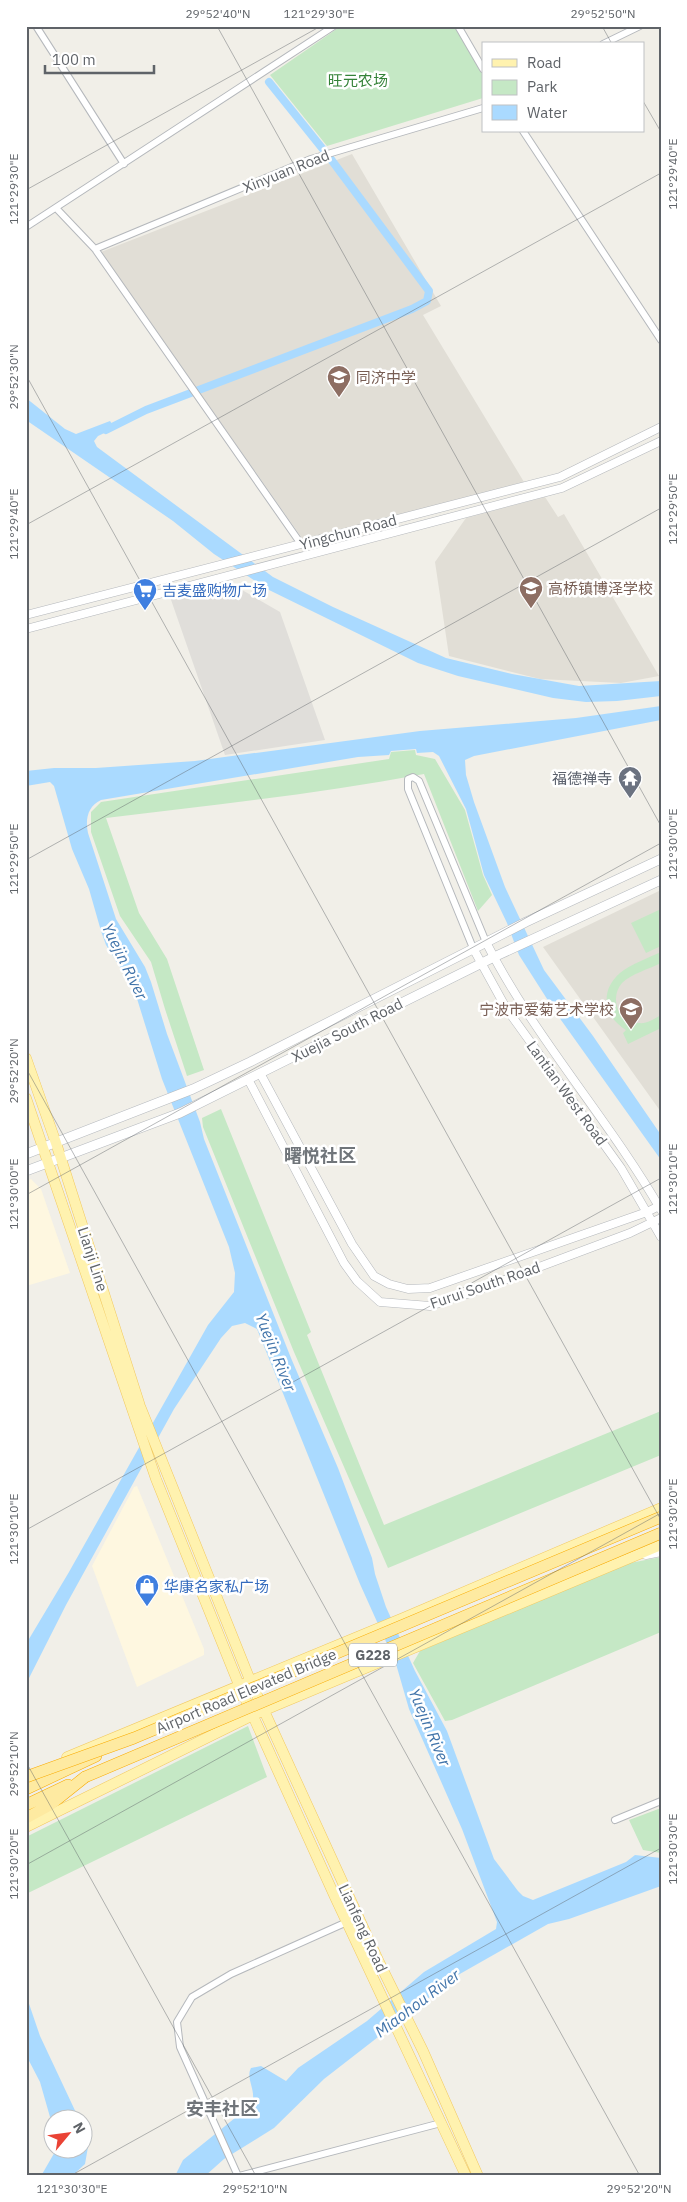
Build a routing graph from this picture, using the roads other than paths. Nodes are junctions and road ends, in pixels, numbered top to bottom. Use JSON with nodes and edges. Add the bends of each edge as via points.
{"nodes":[{"id":1,"x":36,"y":26,"type":"edge"},
{"id":2,"x":334,"y":26,"type":"edge"},
{"id":3,"x":458,"y":26,"type":"edge"},
{"id":4,"x":640,"y":26,"type":"edge"},
{"id":5,"x":607,"y":42,"type":"edge"},
{"id":6,"x":482,"y":67,"type":"edge"},
{"id":7,"x":482,"y":108,"type":"edge"},
{"id":8,"x":524,"y":132,"type":"edge"},
{"id":9,"x":124,"y":164,"type":"junction"},
{"id":10,"x":56,"y":208,"type":"junction"},
{"id":11,"x":26,"y":227,"type":"edge"},
{"id":12,"x":95,"y":249,"type":"junction"},
{"id":13,"x":661,"y":340,"type":"edge"},
{"id":14,"x":661,"y":427,"type":"edge"},
{"id":15,"x":661,"y":441,"type":"edge"},
{"id":16,"x":301,"y":544,"type":"junction"},
{"id":17,"x":26,"y":615,"type":"edge"},
{"id":18,"x":26,"y":629,"type":"edge"},
{"id":19,"x":661,"y":859,"type":"edge"},
{"id":20,"x":661,"y":880,"type":"edge"},
{"id":21,"x":486,"y":942,"type":"junction"},
{"id":22,"x":473,"y":948,"type":"junction"},
{"id":23,"x":494,"y":957,"type":"junction"},
{"id":24,"x":480,"y":964,"type":"junction"},
{"id":25,"x":26,"y":1058,"type":"edge"},
{"id":26,"x":260,"y":1073,"type":"junction"},
{"id":27,"x":248,"y":1079,"type":"junction"},
{"id":28,"x":26,"y":1098,"type":"edge"},
{"id":29,"x":56,"y":1143,"type":"junction"},
{"id":30,"x":43,"y":1147,"type":"junction"},
{"id":31,"x":26,"y":1154,"type":"edge"},
{"id":32,"x":61,"y":1158,"type":"junction"},
{"id":33,"x":47,"y":1162,"type":"junction"},
{"id":34,"x":26,"y":1171,"type":"edge"},
{"id":35,"x":660,"y":1207,"type":"edge"},
{"id":36,"x":647,"y":1212,"type":"junction"},
{"id":37,"x":661,"y":1218,"type":"edge"},
{"id":38,"x":653,"y":1222,"type":"junction"},
{"id":39,"x":661,"y":1237,"type":"edge"},
{"id":40,"x":661,"y":1508,"type":"edge"},
{"id":41,"x":661,"y":1517,"type":"edge"},
{"id":42,"x":661,"y":1533,"type":"edge"},
{"id":43,"x":661,"y":1545,"type":"edge"},
{"id":44,"x":661,"y":1552,"type":"edge"},
{"id":45,"x":629,"y":1558,"type":"junction"},
{"id":46,"x":250,"y":1680,"type":"junction"},
{"id":47,"x":239,"y":1685,"type":"junction"},
{"id":48,"x":263,"y":1711,"type":"junction"},
{"id":49,"x":252,"y":1715,"type":"junction"},
{"id":50,"x":134,"y":1738,"type":"junction"},
{"id":51,"x":85,"y":1777,"type":"junction"},
{"id":52,"x":26,"y":1778,"type":"edge"},
{"id":53,"x":26,"y":1789,"type":"edge"},
{"id":54,"x":661,"y":1801,"type":"edge"},
{"id":55,"x":26,"y":1805,"type":"edge"},
{"id":56,"x":26,"y":1818,"type":"edge"},
{"id":57,"x":615,"y":1820,"type":"dead end"},
{"id":58,"x":26,"y":1827,"type":"edge"},
{"id":59,"x":347,"y":1922,"type":"junction"},
{"id":60,"x":441,"y":2123,"type":"junction"},
{"id":61,"x":238,"y":2176,"type":"edge"},
{"id":62,"x":466,"y":2176,"type":"edge"},
{"id":63,"x":478,"y":2176,"type":"edge"}],
"edges":[{"from":1,"to":9,"type":"street"},
{"from":2,"to":9,"type":"street"},
{"from":3,"to":6,"type":"street"},
{"from":4,"to":5,"type":"street"},
{"from":7,"to":12,"type":"street","name":"Xinyuan Road","via":[[311,159]]},
{"from":8,"to":13,"type":"street"},
{"from":9,"to":10,"type":"street"},
{"from":10,"to":11,"type":"street"},
{"from":10,"to":12,"type":"street"},
{"from":12,"to":16,"type":"street"},
{"from":14,"to":16,"type":"street","name":"Yingchun Road","via":[[560,477]]},
{"from":15,"to":18,"type":"street","name":"Yingchun Road","via":[[562,488]]},
{"from":16,"to":17,"type":"street","name":"Yingchun Road"},
{"from":19,"to":21,"type":"main road","name":"Xuejia South Road"},
{"from":20,"to":23,"type":"main road","name":"Xuejia South Road"},
{"from":21,"to":22,"type":"main road","name":"Xuejia South Road"},
{"from":21,"to":22,"type":"street","via":[[419,781],[413,777],[408,779],[408,789]]},
{"from":21,"to":23,"type":"street","name":"Lantian West Road"},
{"from":22,"to":24,"type":"street","name":"Lantian West Road"},
{"from":22,"to":29,"type":"main road","name":"Xuejia South Road","via":[[193,1089]]},
{"from":23,"to":24,"type":"main road","name":"Xuejia South Road"},
{"from":23,"to":35,"type":"street","name":"Lantian West Road","via":[[533,1021]]},
{"from":24,"to":26,"type":"main road","name":"Xuejia South Road"},
{"from":24,"to":36,"type":"street","name":"Lantian West Road","via":[[506,1008],[621,1168]]},
{"from":25,"to":29,"type":"main road","name":"Lianji Line"},
{"from":26,"to":27,"type":"main road","name":"Xuejia South Road"},
{"from":26,"to":36,"type":"street","name":"Furui South Road","via":[[352,1244],[374,1276],[389,1284],[408,1289],[430,1288]]},
{"from":27,"to":32,"type":"main road","name":"Xuejia South Road","via":[[200,1104]]},
{"from":27,"to":38,"type":"street","name":"Furui South Road","via":[[344,1263],[357,1281],[380,1302],[430,1306]]},
{"from":28,"to":30,"type":"main road","name":"Lianji Line"},
{"from":29,"to":30,"type":"main road"},
{"from":29,"to":32,"type":"main road","name":"Lianji Line"},
{"from":30,"to":31,"type":"main road"},
{"from":30,"to":33,"type":"main road","name":"Lianji Line"},
{"from":32,"to":33,"type":"main road"},
{"from":32,"to":46,"type":"main road","name":"Lianji Line","via":[[147,1424]]},
{"from":33,"to":34,"type":"main road"},
{"from":33,"to":47,"type":"main road","name":"Lianji Line","via":[[156,1479]]},
{"from":35,"to":36,"type":"street","name":"Furui South Road"},
{"from":36,"to":38,"type":"street","name":"Lantian West Road"},
{"from":37,"to":38,"type":"street","name":"Furui South Road"},
{"from":38,"to":39,"type":"street","name":"Lantian West Road"},
{"from":40,"to":46,"type":"main road"},
{"from":41,"to":50,"type":"highway","name":"Airport Road Elevated Bridge","number":"G228","bridge":true},
{"from":42,"to":51,"type":"highway","name":"Airport Road Elevated Bridge","number":"G228","bridge":true},
{"from":43,"to":45,"type":"main road"},
{"from":44,"to":45,"type":"street"},
{"from":45,"to":48,"type":"main road"},
{"from":46,"to":47,"type":"main road"},
{"from":46,"to":48,"type":"main road","name":"Lianfeng Road"},
{"from":47,"to":49,"type":"main road","name":"Lianfeng Road"},
{"from":47,"to":52,"type":"main road","via":[[57,1761]]},
{"from":48,"to":49,"type":"main road"},
{"from":48,"to":63,"type":"main road","name":"Lianfeng Road","via":[[423,2051]]},
{"from":49,"to":58,"type":"main road"},
{"from":49,"to":59,"type":"main road","name":"Lianfeng Road"},
{"from":50,"to":52,"type":"highway","bridge":true},
{"from":50,"to":53,"type":"highway","name":"Airport Road Elevated Bridge","number":"G228","bridge":true},
{"from":51,"to":55,"type":"highway","name":"Airport Road Elevated Bridge","number":"G228"},
{"from":51,"to":56,"type":"highway","via":[[50,1805]]},
{"from":54,"to":57,"type":"street"},
{"from":59,"to":60,"type":"main road","name":"Lianfeng Road"},
{"from":59,"to":61,"type":"street","via":[[231,1974],[192,1996],[177,2022],[180,2047]]},
{"from":60,"to":61,"type":"street"},
{"from":60,"to":62,"type":"main road","name":"Lianfeng Road"}]}
